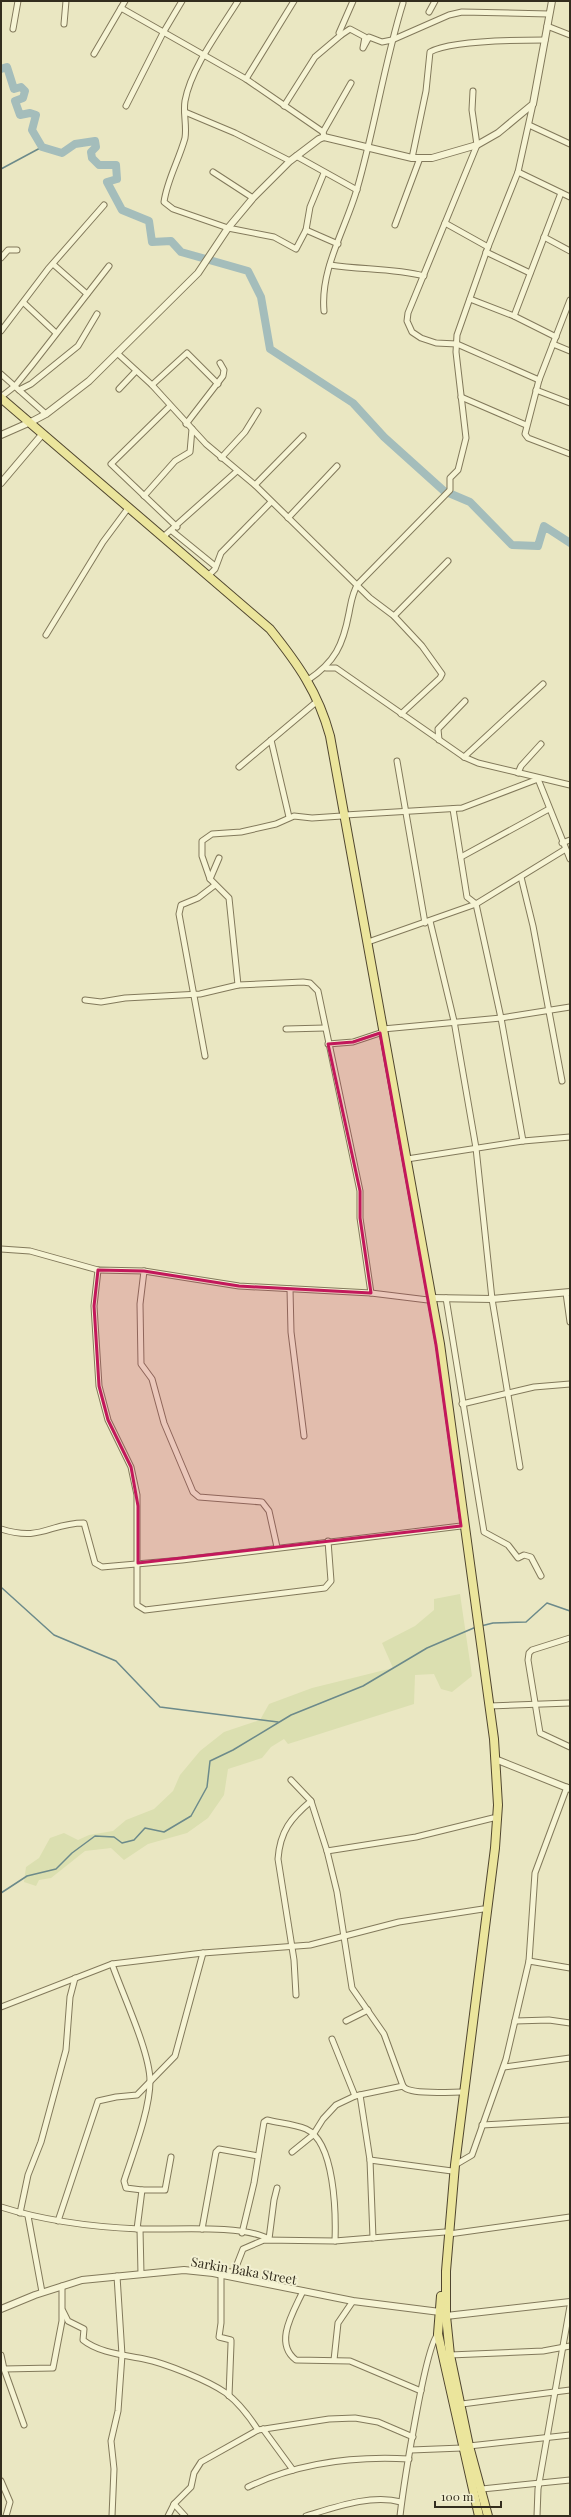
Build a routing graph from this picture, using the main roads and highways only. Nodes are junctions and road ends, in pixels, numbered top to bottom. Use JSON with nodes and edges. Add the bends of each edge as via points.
{"nodes":[{"id":1,"x":1,"y":398,"type":"edge"},
{"id":2,"x":1,"y":403,"type":"edge"},
{"id":3,"x":28,"y":423,"type":"junction"},
{"id":4,"x":98,"y":484,"type":"junction"},
{"id":5,"x":344,"y":816,"type":"junction"},
{"id":6,"x":382,"y":1031,"type":"junction"},
{"id":7,"x":401,"y":1136,"type":"junction"},
{"id":8,"x":430,"y":1299,"type":"junction"},
{"id":9,"x":464,"y":2077,"type":"junction"},
{"id":10,"x":453,"y":2168,"type":"junction"},
{"id":11,"x":443,"y":2314,"type":"junction"},
{"id":12,"x":466,"y":2447,"type":"junction"},
{"id":13,"x":479,"y":2516,"type":"edge"},
{"id":14,"x":488,"y":2516,"type":"edge"}],
"edges":[{"from":1,"to":3,"type":"main road"},
{"from":2,"to":3,"type":"main road"},
{"from":3,"to":4,"type":"main road"},
{"from":3,"to":4,"type":"main road","via":[[40,437]]},
{"from":4,"to":5,"type":"main road","via":[[126,512],[270,636],[295,665],[315,703],[327,737]]},
{"from":4,"to":5,"type":"main road","via":[[270,629],[297,662],[308,680],[329,730]]},
{"from":5,"to":6,"type":"main road"},
{"from":5,"to":6,"type":"main road"},
{"from":6,"to":7,"type":"main road"},
{"from":7,"to":8,"type":"main road"},
{"from":7,"to":8,"type":"main road","via":[[407,1158]]},
{"from":8,"to":9,"type":"main road","via":[[489,1740],[493,1818]]},
{"from":8,"to":9,"type":"main road","via":[[440,1344],[489,1706],[498,1805],[495,1848]]},
{"from":9,"to":10,"type":"main road"},
{"from":9,"to":10,"type":"main road"},
{"from":10,"to":11,"type":"main road"},
{"from":11,"to":12,"type":"main road","via":[[462,2404]]},
{"from":11,"to":12,"type":"main road","via":[[438,2334]]},
{"from":12,"to":13,"type":"main road"},
{"from":12,"to":14,"type":"main road","via":[[482,2489]]}]}
